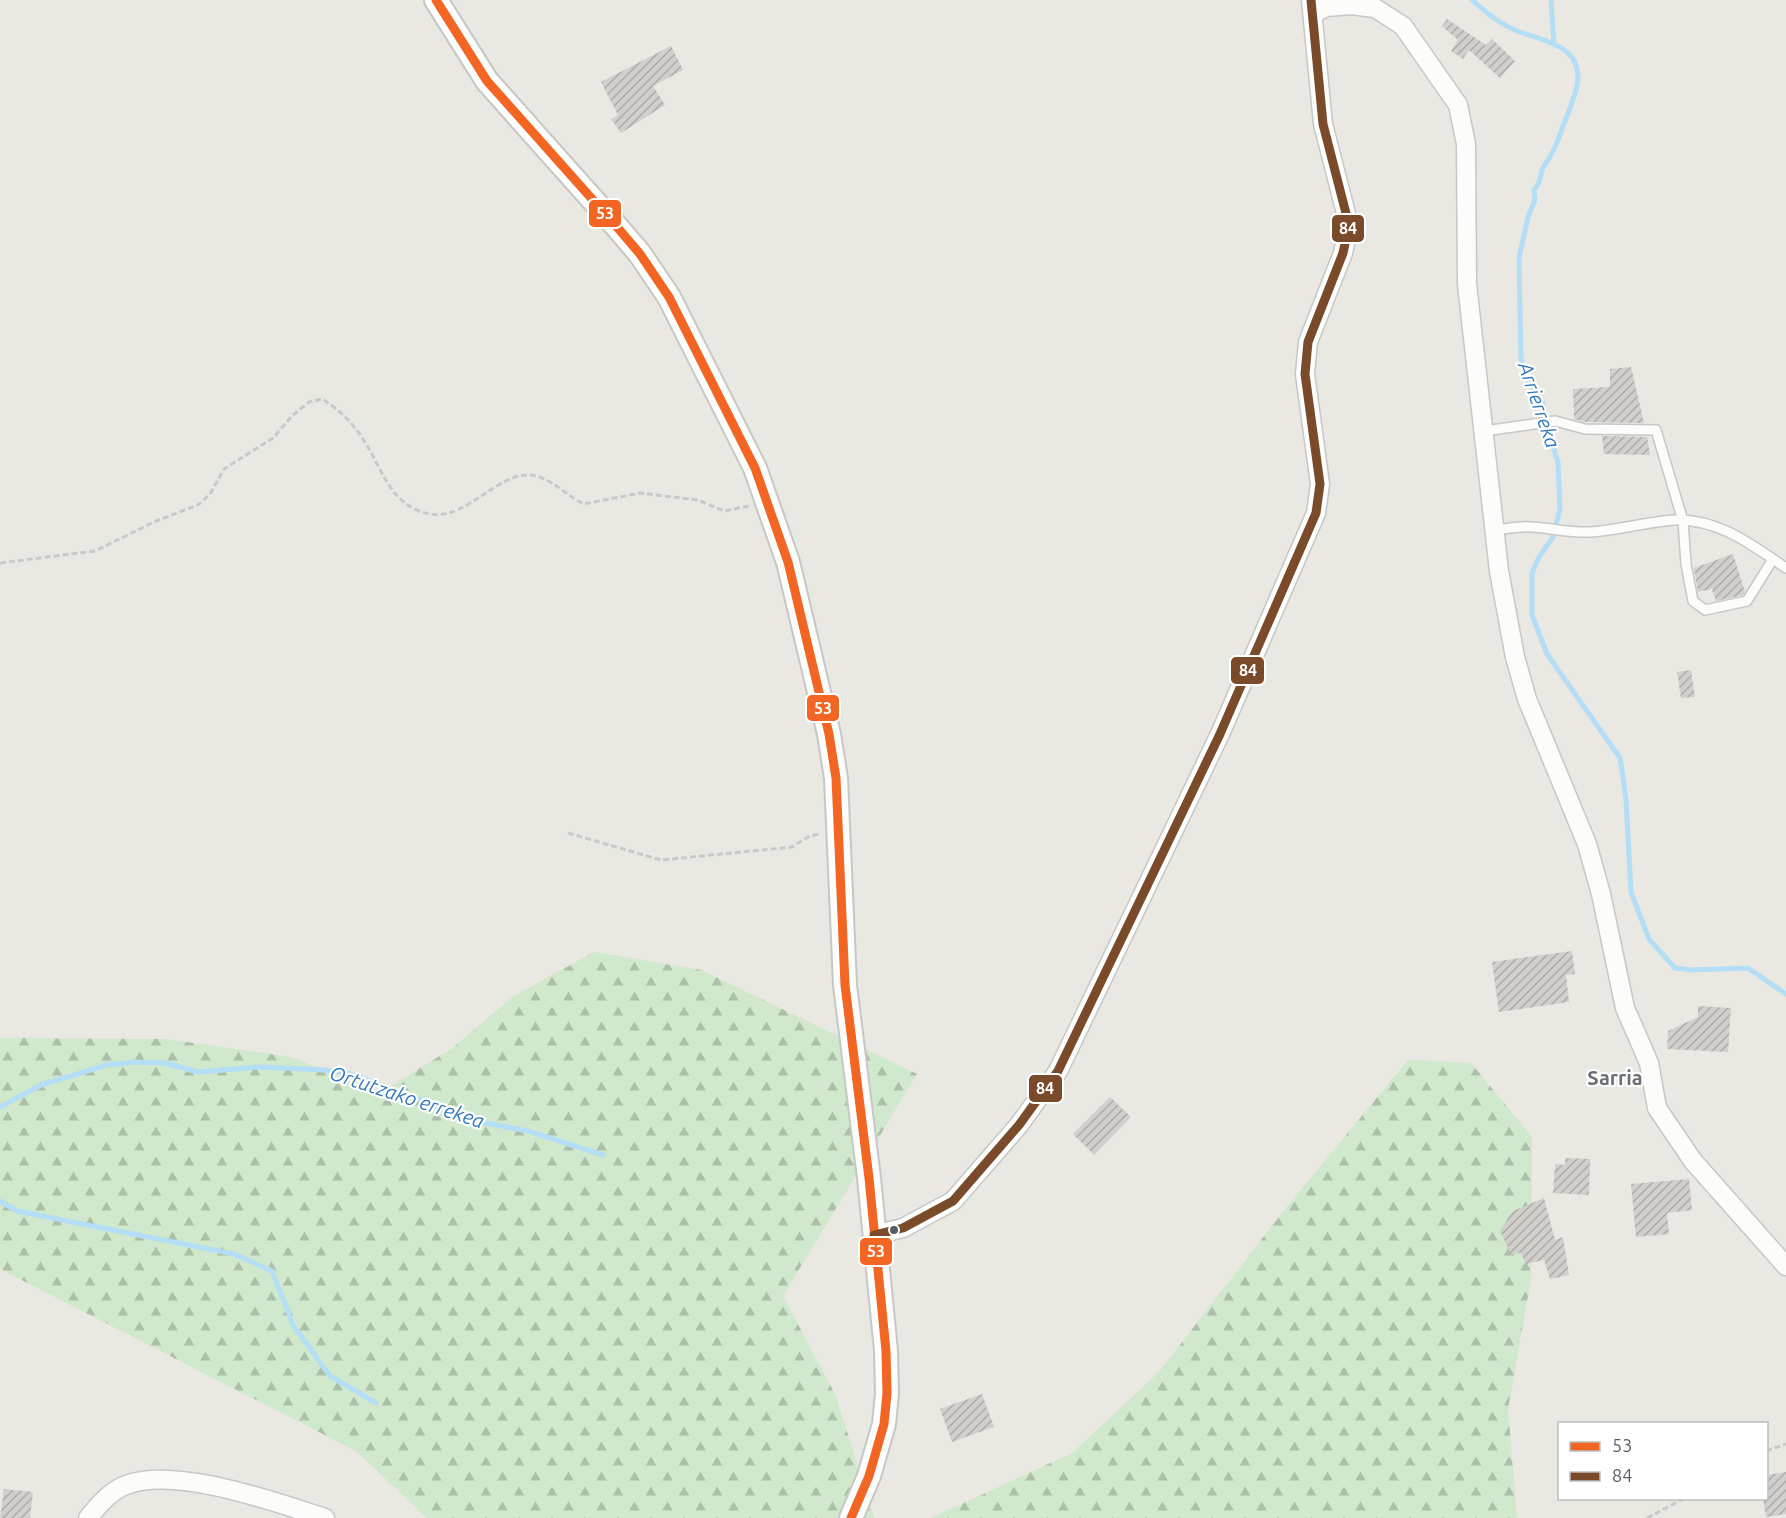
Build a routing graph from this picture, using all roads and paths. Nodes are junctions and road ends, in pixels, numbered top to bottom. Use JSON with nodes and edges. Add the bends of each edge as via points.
{"nodes":[{"id":1,"x":436,"y":0,"type":"edge"},
{"id":2,"x":1312,"y":7,"type":"edge"},
{"id":3,"x":1484,"y":431,"type":"junction"},
{"id":4,"x":769,"y":502,"type":"junction"},
{"id":5,"x":1683,"y":521,"type":"junction"},
{"id":6,"x":1494,"y":530,"type":"junction"},
{"id":7,"x":1773,"y":559,"type":"junction"},
{"id":8,"x":0,"y":563,"type":"edge"},
{"id":9,"x":1786,"y":568,"type":"edge"},
{"id":10,"x":839,"y":830,"type":"junction"},
{"id":11,"x":568,"y":833,"type":"dead end"},
{"id":12,"x":874,"y":1235,"type":"junction"},
{"id":13,"x":1786,"y":1266,"type":"edge"},
{"id":14,"x":1786,"y":1444,"type":"edge"},
{"id":15,"x":1768,"y":1450,"type":"edge"},
{"id":16,"x":1681,"y":1500,"type":"edge"},
{"id":17,"x":88,"y":1518,"type":"edge"},
{"id":18,"x":325,"y":1518,"type":"edge"},
{"id":19,"x":851,"y":1518,"type":"edge"},
{"id":20,"x":1647,"y":1518,"type":"edge"}],
"edges":[{"from":1,"to":4,"type":"street","via":[[487,81],[640,254],[669,297]]},
{"from":2,"to":3,"type":"street","via":[[1376,8],[1403,26],[1458,105],[1466,144],[1467,284]]},
{"from":2,"to":12,"type":"street","via":[[1323,124],[1349,225],[1343,253],[1308,342],[1305,374],[1320,484],[1316,513],[1220,735],[1058,1071],[1019,1125],[953,1201],[903,1228]]},
{"from":3,"to":5,"type":"lane","via":[[1554,421],[1585,429],[1656,430]]},
{"from":3,"to":6,"type":"street"},
{"from":4,"to":8,"type":"path","via":[[724,511],[698,500],[640,493],[584,504],[541,477],[528,476],[498,484],[464,509],[446,513],[418,511],[394,495],[366,442],[335,407],[322,399],[309,402],[273,438],[224,470],[210,494],[198,505],[95,551]]},
{"from":4,"to":10,"type":"street","via":[[792,578],[829,734]]},
{"from":5,"to":6,"type":"lane","via":[[1570,532],[1530,527]]},
{"from":5,"to":7,"type":"lane","via":[[1720,528]]},
{"from":5,"to":7,"type":"lane","via":[[1694,601],[1705,610],[1747,601]]},
{"from":6,"to":13,"type":"street","via":[[1515,657],[1527,699],[1587,844],[1625,1008],[1649,1063],[1657,1108],[1693,1161]]},
{"from":7,"to":9,"type":"lane"},
{"from":10,"to":11,"type":"path","via":[[808,837],[792,847],[661,860]]},
{"from":10,"to":12,"type":"street","via":[[845,985]]},
{"from":12,"to":19,"type":"street","via":[[887,1393],[876,1453]]},
{"from":14,"to":15,"type":"path"},
{"from":16,"to":20,"type":"path"},
{"from":17,"to":18,"type":"street","via":[[104,1498],[126,1485],[159,1479],[199,1483]]}]}
